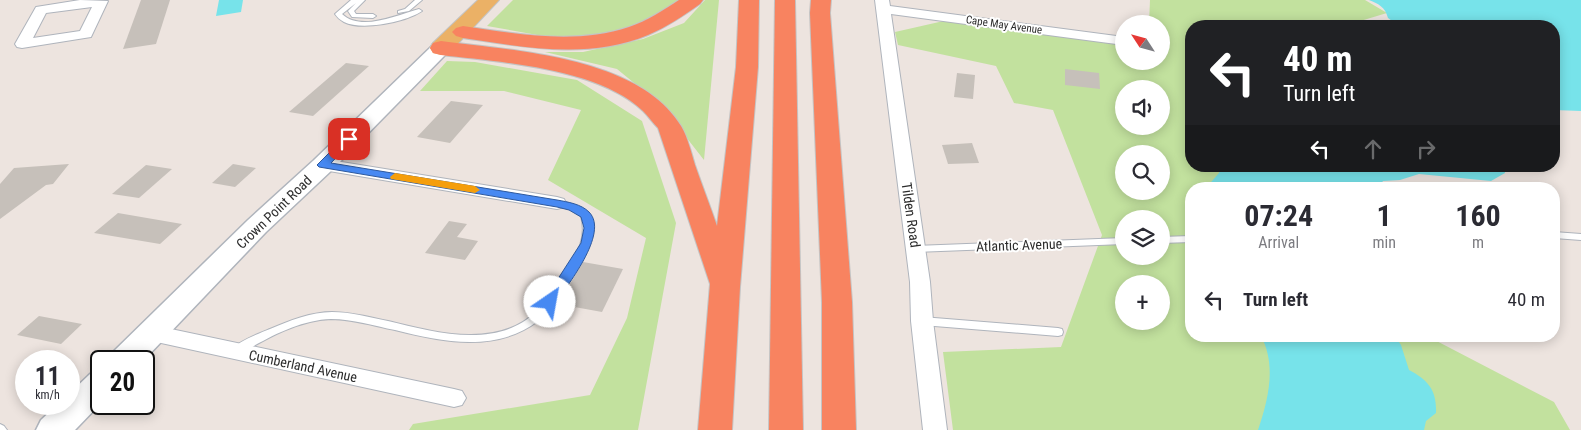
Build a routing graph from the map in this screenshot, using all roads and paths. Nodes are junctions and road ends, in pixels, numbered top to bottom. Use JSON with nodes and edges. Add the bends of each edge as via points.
{"nodes":[{"id":1,"x":354,"y":0,"type":"edge"},
{"id":2,"x":362,"y":0,"type":"edge"},
{"id":3,"x":419,"y":0,"type":"edge"},
{"id":4,"x":489,"y":0,"type":"edge"},
{"id":5,"x":693,"y":0,"type":"edge"},
{"id":6,"x":749,"y":0,"type":"edge"},
{"id":7,"x":785,"y":0,"type":"edge"},
{"id":8,"x":820,"y":2,"type":"edge"},
{"id":9,"x":44,"y":5,"type":"edge"},
{"id":10,"x":883,"y":5,"type":"edge"},
{"id":11,"x":419,"y":11,"type":"dead end"},
{"id":12,"x":449,"y":40,"type":"junction"},
{"id":13,"x":1115,"y":40,"type":"edge"},
{"id":14,"x":322,"y":165,"type":"junction"},
{"id":15,"x":557,"y":203,"type":"joint"},
{"id":16,"x":1560,"y":235,"type":"edge"},
{"id":17,"x":1581,"y":237,"type":"edge"},
{"id":18,"x":1185,"y":239,"type":"edge"},
{"id":19,"x":1170,"y":240,"type":"edge"},
{"id":20,"x":1115,"y":241,"type":"edge"},
{"id":21,"x":915,"y":249,"type":"junction"},
{"id":22,"x":725,"y":287,"type":"junction"},
{"id":23,"x":922,"y":321,"type":"junction"},
{"id":24,"x":1058,"y":332,"type":"dead end"},
{"id":25,"x":152,"y":333,"type":"junction"},
{"id":26,"x":135,"y":350,"type":"edge"},
{"id":27,"x":236,"y":351,"type":"junction"},
{"id":28,"x":90,"y":394,"type":"edge"},
{"id":29,"x":454,"y":398,"type":"dead end"},
{"id":30,"x":53,"y":430,"type":"edge"},
{"id":31,"x":715,"y":430,"type":"edge"},
{"id":32,"x":786,"y":430,"type":"edge"},
{"id":33,"x":839,"y":430,"type":"edge"},
{"id":34,"x":935,"y":430,"type":"edge"}],
"edges":[{"from":1,"to":11,"type":"lane","via":[[338,14],[346,21],[385,20]]},
{"from":2,"to":3,"type":"lane","via":[[351,11],[354,16],[406,10]]},
{"from":4,"to":12,"type":"main road","name":"Crown Point Road"},
{"from":5,"to":12,"type":"highway","via":[[673,16],[651,27],[597,42]]},
{"from":6,"to":22,"type":"highway","via":[[747,67]]},
{"from":7,"to":32,"type":"highway"},
{"from":8,"to":33,"type":"highway","via":[[837,302]]},
{"from":9,"to":9,"type":"street","via":[[22,44],[86,34],[101,1]]},
{"from":10,"to":13,"type":"street","name":"Cape May Avenue"},
{"from":10,"to":21,"type":"street","name":"Tilden Road"},
{"from":12,"to":14,"type":"main road","name":"Crown Point Road"},
{"from":12,"to":22,"type":"highway","via":[[584,72],[619,84],[650,106],[669,127]]},
{"from":14,"to":15,"type":"street"},
{"from":14,"to":25,"type":"main road","name":"Crown Point Road"},
{"from":15,"to":27,"type":"lane","via":[[586,215],[590,228],[587,243],[550,302],[534,318],[511,333],[480,338],[446,338],[352,317],[325,316],[292,323]]},
{"from":16,"to":17,"type":"lane"},
{"from":18,"to":19,"type":"lane"},
{"from":20,"to":21,"type":"lane","name":"Atlantic Avenue"},
{"from":21,"to":23,"type":"street","name":"Tilden Road"},
{"from":22,"to":31,"type":"highway"},
{"from":23,"to":24,"type":"lane"},
{"from":23,"to":34,"type":"street","name":"Tilden Road"},
{"from":25,"to":26,"type":"main road","name":"Crown Point Road"},
{"from":25,"to":27,"type":"street","name":"Cumberland Avenue"},
{"from":27,"to":29,"type":"street","name":"Cumberland Avenue"},
{"from":28,"to":30,"type":"main road"}]}
